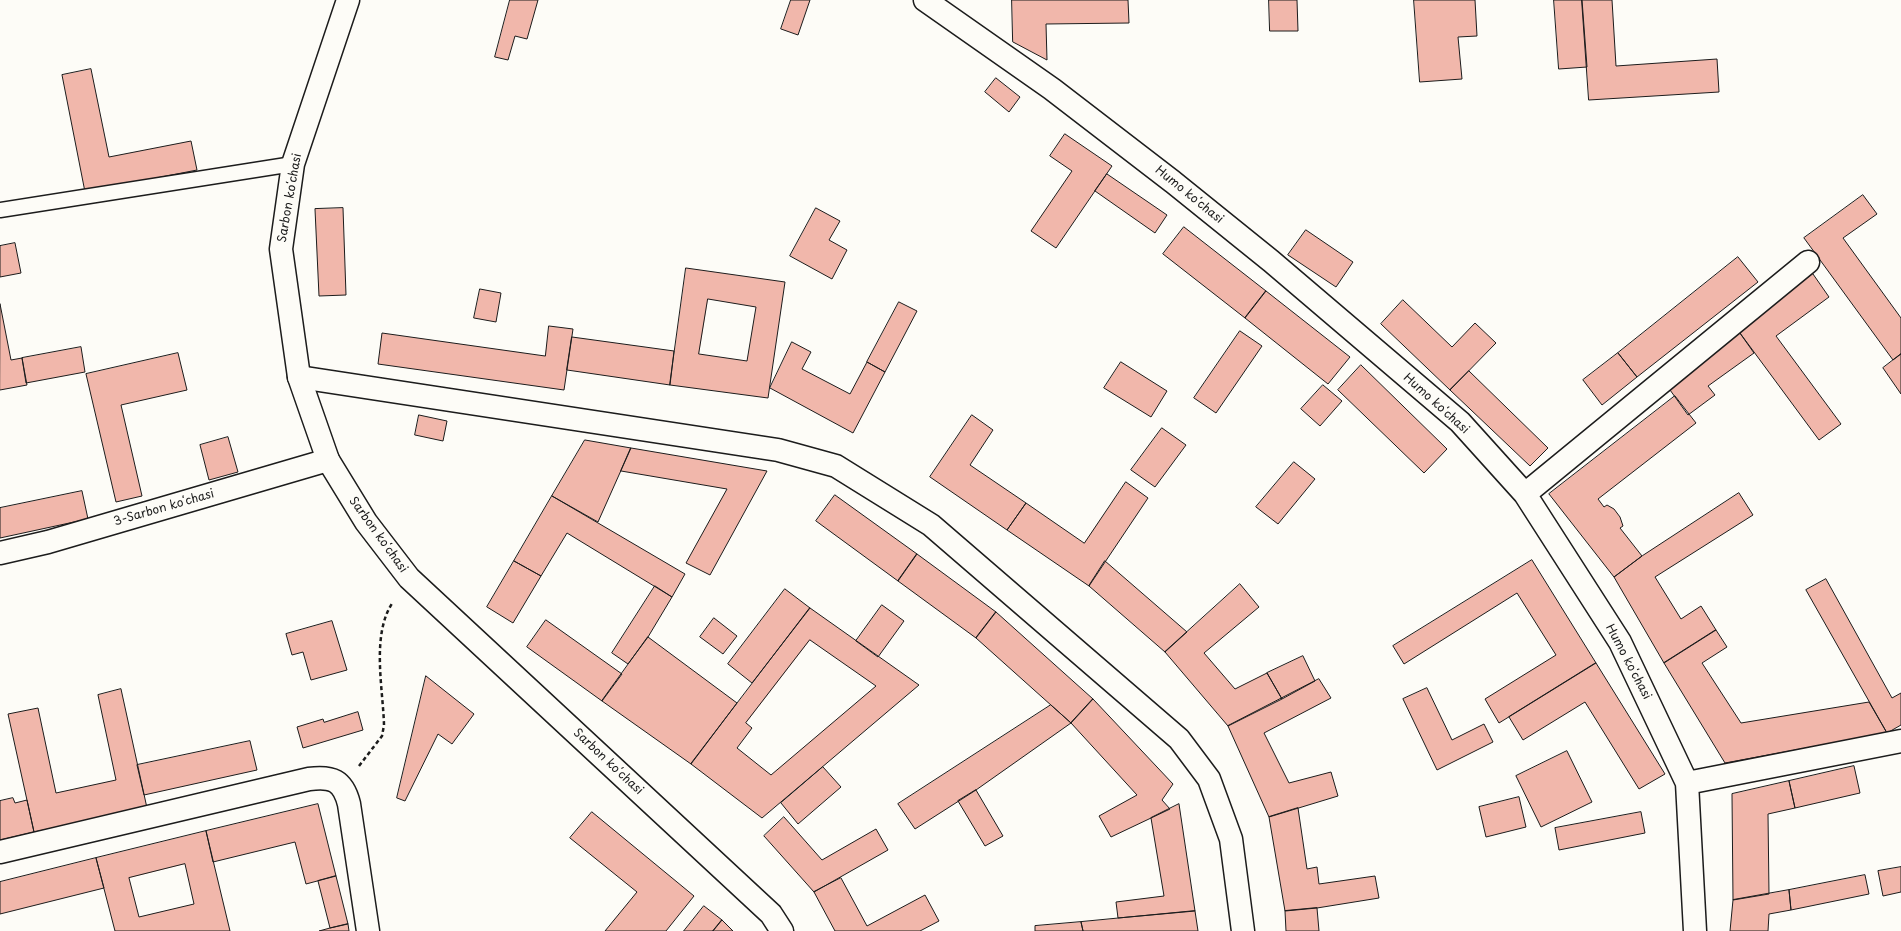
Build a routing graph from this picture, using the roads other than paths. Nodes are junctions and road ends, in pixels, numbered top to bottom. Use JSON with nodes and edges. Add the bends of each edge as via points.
{"nodes":[{"id":1,"x":348,"y":0,"type":"edge"},
{"id":2,"x":925,"y":0,"type":"edge"},
{"id":3,"x":293,"y":164,"type":"junction"},
{"id":4,"x":0,"y":210,"type":"edge"},
{"id":5,"x":1808,"y":262,"type":"dead end"},
{"id":6,"x":298,"y":377,"type":"junction"},
{"id":7,"x":328,"y":460,"type":"junction"},
{"id":8,"x":1525,"y":494,"type":"junction"},
{"id":9,"x":0,"y":553,"type":"edge"},
{"id":10,"x":1901,"y":741,"type":"edge"},
{"id":11,"x":1688,"y":783,"type":"junction"},
{"id":12,"x":0,"y":852,"type":"edge"},
{"id":13,"x":368,"y":931,"type":"edge"},
{"id":14,"x":782,"y":931,"type":"edge"},
{"id":15,"x":1243,"y":931,"type":"edge"},
{"id":16,"x":1695,"y":931,"type":"edge"}],
"edges":[{"from":1,"to":3,"type":"street","name":"Sarbon koʻchasi"},
{"from":2,"to":8,"type":"street","name":"Humo koʻchasi","via":[[1052,88],[1271,261],[1460,422]]},
{"from":3,"to":4,"type":"lane"},
{"from":3,"to":6,"type":"street","name":"Sarbon koʻchasi","via":[[281,249]]},
{"from":5,"to":8,"type":"street"},
{"from":6,"to":7,"type":"street","name":"Sarbon koʻchasi"},
{"from":6,"to":15,"type":"street","via":[[778,450],[836,466],[931,525],[1179,739],[1210,779],[1231,839]]},
{"from":7,"to":9,"type":"street","name":"3-Sarbon koʻchasi","via":[[48,542]]},
{"from":7,"to":14,"type":"street","name":"Sarbon koʻchasi","via":[[366,522],[409,578],[765,908]]},
{"from":8,"to":11,"type":"street","name":"Humo koʻchasi","via":[[1620,642]]},
{"from":10,"to":11,"type":"street"},
{"from":11,"to":16,"type":"street"},
{"from":12,"to":13,"type":"street","via":[[309,779],[328,778],[337,781],[343,787],[349,804]]}]}
